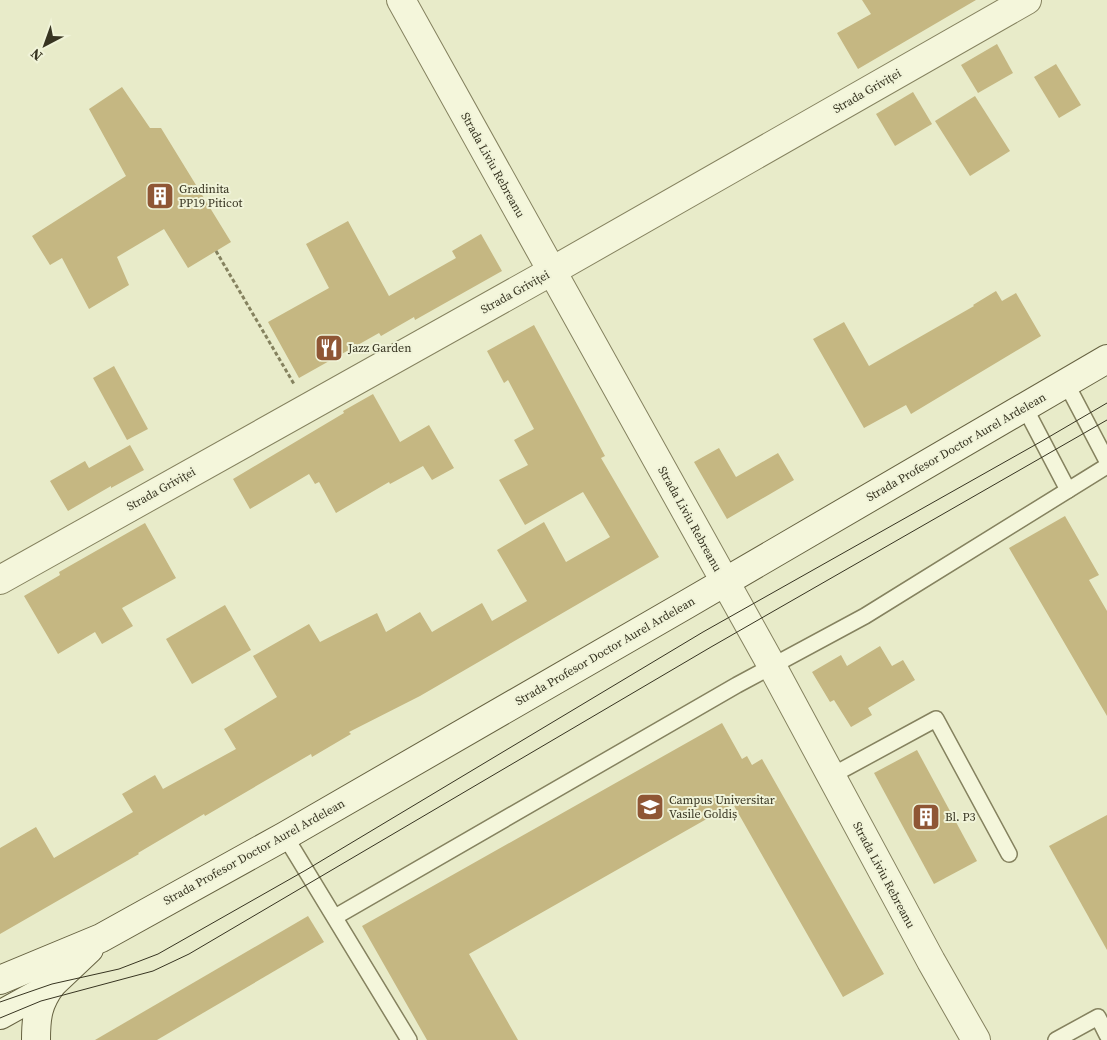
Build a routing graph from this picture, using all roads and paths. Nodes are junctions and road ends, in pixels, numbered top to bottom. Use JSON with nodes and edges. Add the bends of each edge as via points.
{"nodes":[{"id":1,"x":401,"y":0,"type":"edge"},
{"id":2,"x":1027,"y":0,"type":"edge"},
{"id":3,"x":216,"y":251,"type":"dead end"},
{"id":4,"x":552,"y":271,"type":"junction"},
{"id":5,"x":1107,"y":359,"type":"edge"},
{"id":6,"x":1066,"y":383,"type":"junction"},
{"id":7,"x":307,"y":407,"type":"junction"},
{"id":8,"x":1024,"y":408,"type":"junction"},
{"id":9,"x":1107,"y":461,"type":"edge"},
{"id":10,"x":1107,"y":466,"type":"edge"},
{"id":11,"x":1068,"y":490,"type":"junction"},
{"id":12,"x":0,"y":580,"type":"edge"},
{"id":13,"x":724,"y":581,"type":"junction"},
{"id":14,"x":772,"y":666,"type":"junction"},
{"id":15,"x":831,"y":776,"type":"junction"},
{"id":16,"x":284,"y":836,"type":"junction"},
{"id":17,"x":1009,"y":854,"type":"dead end"},
{"id":18,"x":335,"y":917,"type":"junction"},
{"id":19,"x":101,"y":938,"type":"junction"},
{"id":20,"x":0,"y":980,"type":"edge"},
{"id":21,"x":52,"y":984,"type":"junction"},
{"id":22,"x":0,"y":1015,"type":"edge"},
{"id":23,"x":1102,"y":1015,"type":"edge"},
{"id":24,"x":1107,"y":1035,"type":"edge"},
{"id":25,"x":36,"y":1040,"type":"edge"},
{"id":26,"x":409,"y":1040,"type":"edge"},
{"id":27,"x":976,"y":1040,"type":"edge"},
{"id":28,"x":1056,"y":1040,"type":"edge"}],
"edges":[{"from":1,"to":4,"type":"street","name":"Strada Liviu Rebreanu"},
{"from":2,"to":4,"type":"street","name":"Strada Griviței"},
{"from":3,"to":7,"type":"path"},
{"from":4,"to":7,"type":"street","name":"Strada Griviței"},
{"from":4,"to":13,"type":"street","name":"Strada Liviu Rebreanu"},
{"from":5,"to":6,"type":"street","name":"Strada Profesor Doctor Aurel Ardelean"},
{"from":6,"to":8,"type":"street","name":"Strada Profesor Doctor Aurel Ardelean"},
{"from":6,"to":9,"type":"lane"},
{"from":7,"to":12,"type":"street","name":"Strada Griviței"},
{"from":8,"to":11,"type":"lane"},
{"from":8,"to":13,"type":"street","name":"Strada Profesor Doctor Aurel Ardelean"},
{"from":10,"to":11,"type":"lane"},
{"from":11,"to":14,"type":"lane","via":[[866,616]]},
{"from":13,"to":14,"type":"street","name":"Strada Liviu Rebreanu"},
{"from":13,"to":16,"type":"street","name":"Strada Profesor Doctor Aurel Ardelean"},
{"from":14,"to":15,"type":"street","name":"Strada Liviu Rebreanu"},
{"from":14,"to":18,"type":"lane"},
{"from":15,"to":17,"type":"lane","via":[[936,719]]},
{"from":15,"to":27,"type":"street","name":"Strada Liviu Rebreanu"},
{"from":16,"to":18,"type":"lane"},
{"from":16,"to":19,"type":"street","name":"Strada Profesor Doctor Aurel Ardelean"},
{"from":18,"to":26,"type":"lane"},
{"from":19,"to":20,"type":"street","name":"Strada Profesor Doctor Aurel Ardelean"},
{"from":19,"to":21,"type":"street","name":"Strada Profesor Doctor Aurel Ardelean"},
{"from":21,"to":22,"type":"street","name":"Strada Profesor Doctor Aurel Ardelean"},
{"from":21,"to":25,"type":"street","via":[[38,1008]]},
{"from":23,"to":24,"type":"lane"},
{"from":23,"to":28,"type":"lane"}]}
